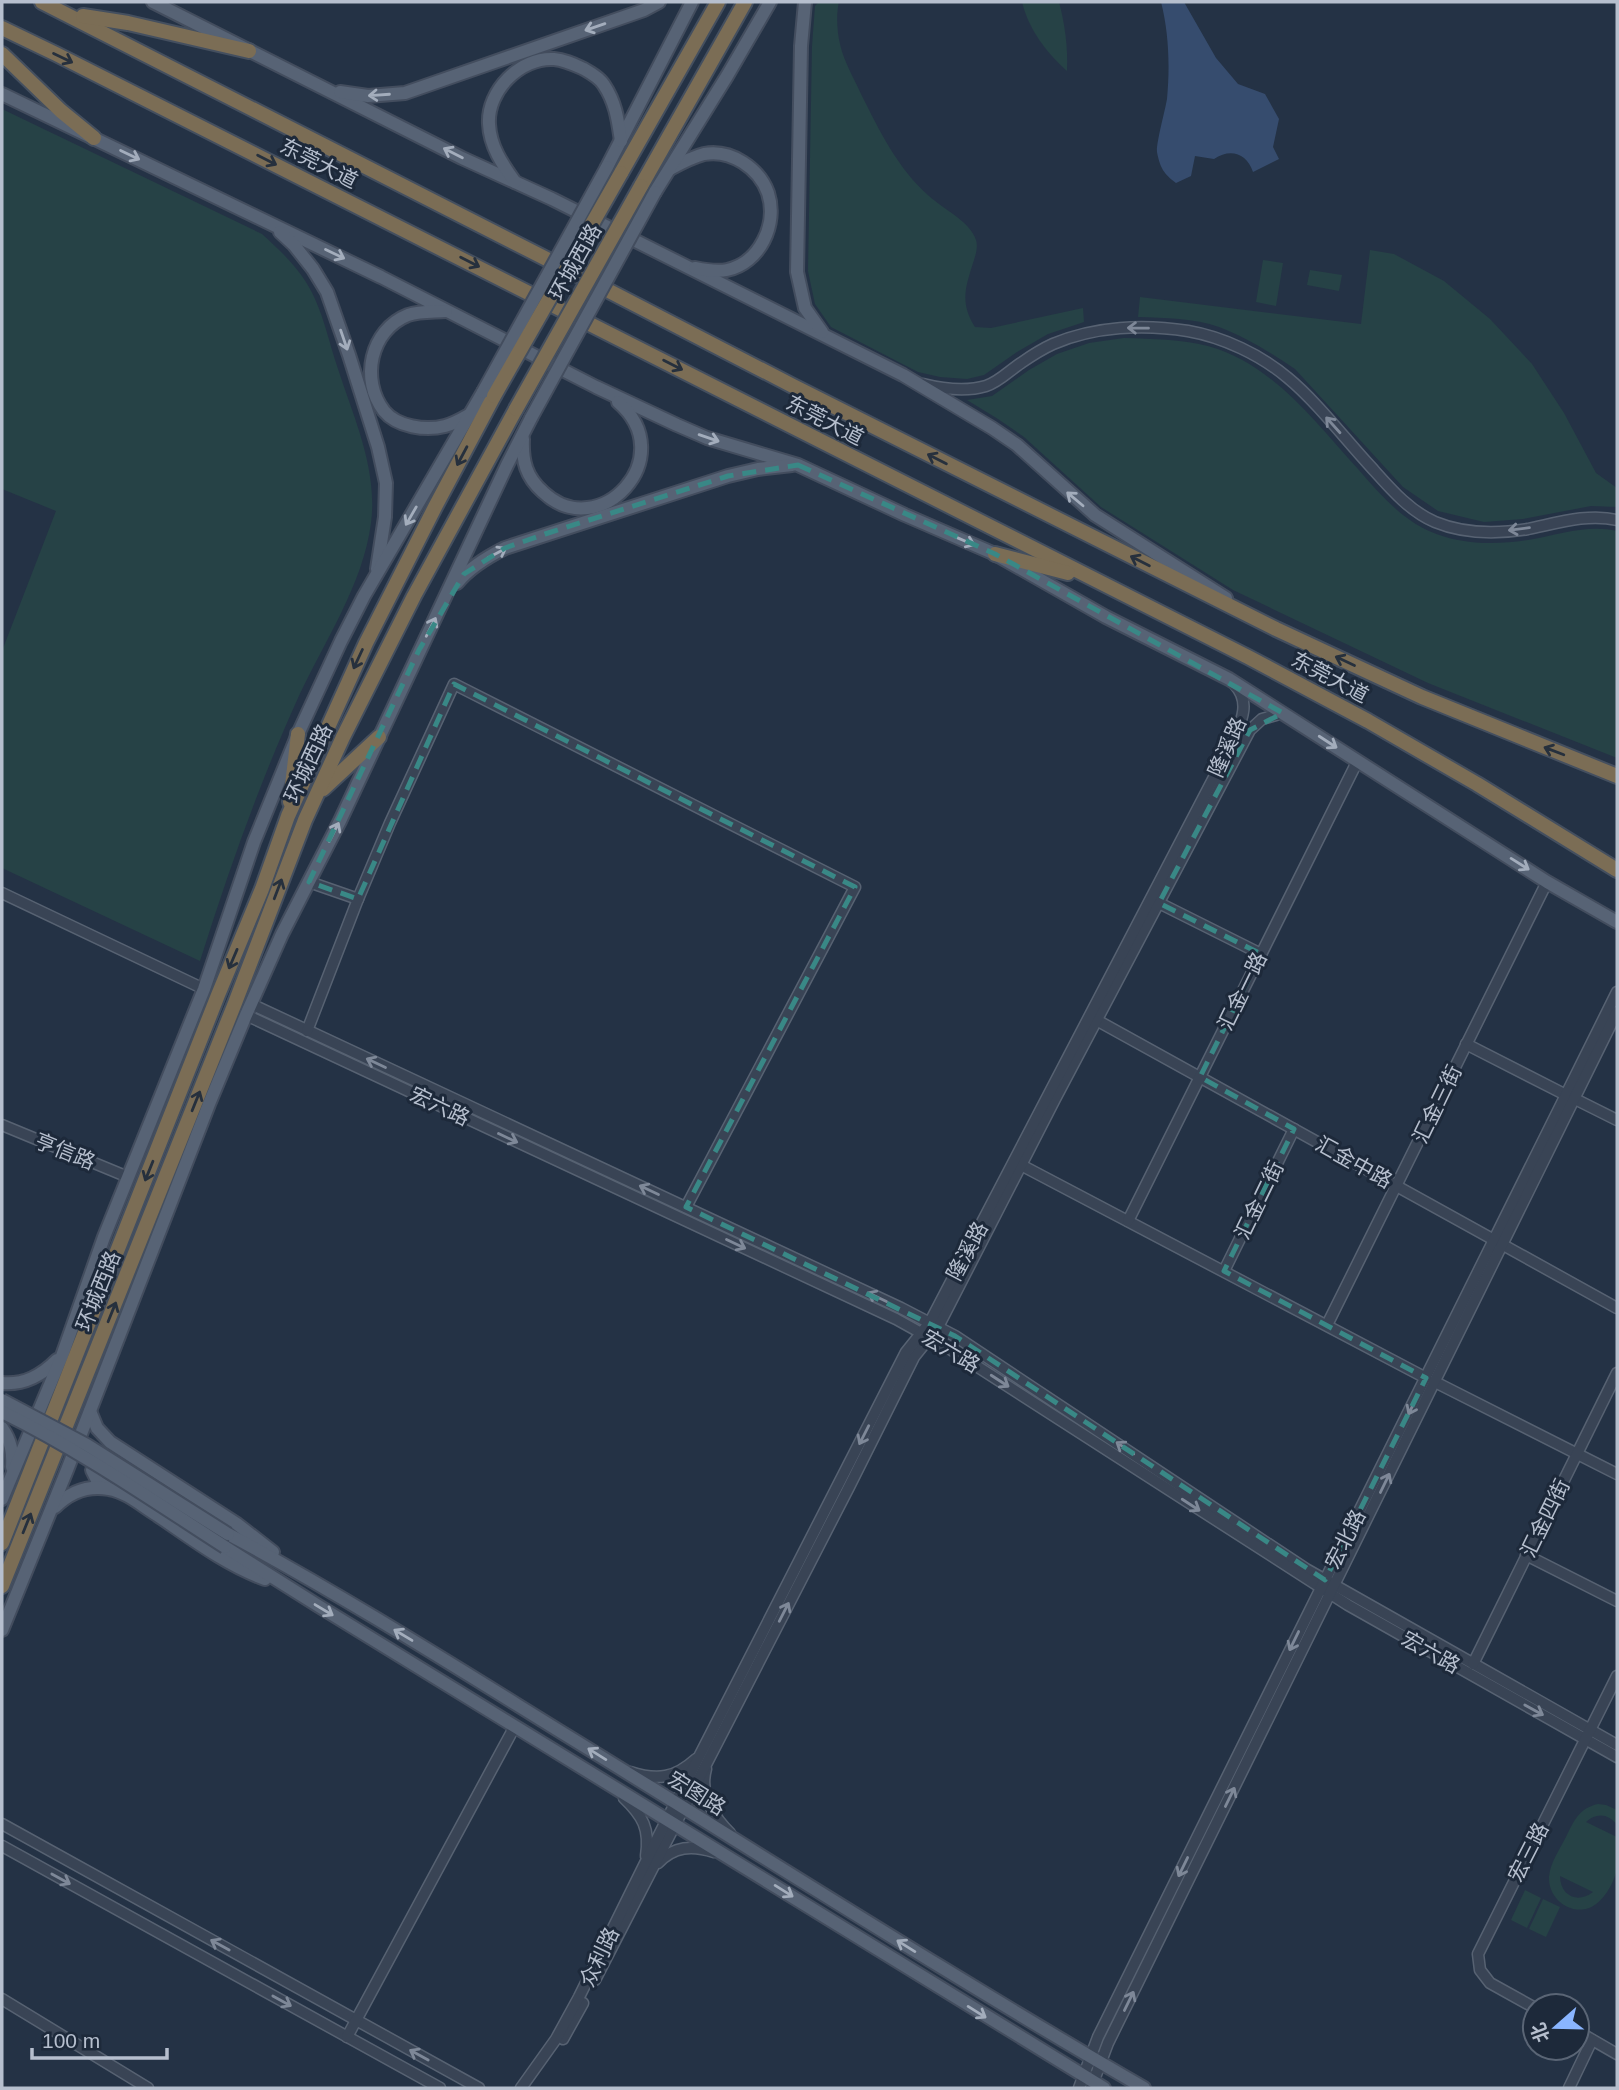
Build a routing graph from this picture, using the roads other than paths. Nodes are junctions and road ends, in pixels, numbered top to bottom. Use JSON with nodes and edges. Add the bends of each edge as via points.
{"nodes":[{"id":1,"x":42,"y":2,"type":"edge"},
{"id":2,"x":153,"y":2,"type":"edge"},
{"id":3,"x":659,"y":2,"type":"edge"},
{"id":4,"x":692,"y":2,"type":"edge"},
{"id":5,"x":718,"y":2,"type":"edge"},
{"id":6,"x":745,"y":2,"type":"edge"},
{"id":7,"x":770,"y":2,"type":"edge"},
{"id":8,"x":805,"y":2,"type":"edge"},
{"id":9,"x":63,"y":12,"type":"junction"},
{"id":10,"x":2,"y":28,"type":"edge"},
{"id":11,"x":249,"y":51,"type":"junction"},
{"id":12,"x":2,"y":54,"type":"edge"},
{"id":13,"x":328,"y":90,"type":"junction"},
{"id":14,"x":2,"y":94,"type":"edge"},
{"id":15,"x":94,"y":138,"type":"junction"},
{"id":16,"x":621,"y":141,"type":"junction"},
{"id":17,"x":670,"y":169,"type":"junction"},
{"id":18,"x":614,"y":170,"type":"junction"},
{"id":19,"x":515,"y":182,"type":"junction"},
{"id":20,"x":648,"y":189,"type":"junction"},
{"id":21,"x":269,"y":222,"type":"junction"},
{"id":22,"x":682,"y":265,"type":"junction"},
{"id":23,"x":450,"y":311,"type":"junction"},
{"id":24,"x":824,"y":335,"type":"junction"},
{"id":25,"x":914,"y":382,"type":"junction"},
{"id":26,"x":604,"y":391,"type":"junction"},
{"id":27,"x":489,"y":394,"type":"junction"},
{"id":28,"x":470,"y":415,"type":"junction"},
{"id":29,"x":523,"y":433,"type":"junction"},
{"id":30,"x":798,"y":465,"type":"junction"},
{"id":31,"x":1617,"y":520,"type":"edge"},
{"id":32,"x":995,"y":554,"type":"junction"},
{"id":33,"x":375,"y":577,"type":"junction"},
{"id":34,"x":1095,"y":580,"type":"junction"},
{"id":35,"x":446,"y":597,"type":"junction"},
{"id":36,"x":1276,"y":629,"type":"junction"},
{"id":37,"x":1229,"y":679,"type":"junction"},
{"id":38,"x":1283,"y":713,"type":"junction"},
{"id":39,"x":298,"y":734,"type":"junction"},
{"id":40,"x":379,"y":737,"type":"junction"},
{"id":41,"x":1357,"y":762,"type":"junction"},
{"id":42,"x":1617,"y":776,"type":"edge"},
{"id":43,"x":317,"y":794,"type":"junction"},
{"id":44,"x":288,"y":816,"type":"junction"},
{"id":45,"x":1617,"y":870,"type":"edge"},
{"id":46,"x":309,"y":881,"type":"junction"},
{"id":47,"x":1547,"y":882,"type":"junction"},
{"id":48,"x":2,"y":893,"type":"edge"},
{"id":49,"x":358,"y":899,"type":"junction"},
{"id":50,"x":1158,"y":902,"type":"junction"},
{"id":51,"x":1617,"y":922,"type":"edge"},
{"id":52,"x":1261,"y":954,"type":"junction"},
{"id":53,"x":204,"y":989,"type":"junction"},
{"id":54,"x":1617,"y":992,"type":"edge"},
{"id":55,"x":249,"y":1010,"type":"junction"},
{"id":56,"x":1617,"y":1012,"type":"edge"},
{"id":57,"x":1093,"y":1018,"type":"junction"},
{"id":58,"x":307,"y":1031,"type":"junction"},
{"id":59,"x":1466,"y":1044,"type":"junction"},
{"id":60,"x":1200,"y":1077,"type":"junction"},
{"id":61,"x":1571,"y":1097,"type":"junction"},
{"id":62,"x":1617,"y":1120,"type":"edge"},
{"id":63,"x":2,"y":1125,"type":"edge"},
{"id":64,"x":1294,"y":1129,"type":"junction"},
{"id":65,"x":1021,"y":1165,"type":"junction"},
{"id":66,"x":128,"y":1177,"type":"junction"},
{"id":67,"x":1396,"y":1185,"type":"junction"},
{"id":68,"x":686,"y":1207,"type":"junction"},
{"id":69,"x":1128,"y":1221,"type":"junction"},
{"id":70,"x":1499,"y":1242,"type":"junction"},
{"id":71,"x":1224,"y":1271,"type":"junction"},
{"id":72,"x":1617,"y":1308,"type":"edge"},
{"id":73,"x":934,"y":1325,"type":"junction"},
{"id":74,"x":1327,"y":1325,"type":"junction"},
{"id":75,"x":926,"y":1335,"type":"junction"},
{"id":76,"x":62,"y":1356,"type":"junction"},
{"id":77,"x":1617,"y":1373,"type":"edge"},
{"id":78,"x":1430,"y":1380,"type":"junction"},
{"id":79,"x":4,"y":1384,"type":"edge"},
{"id":80,"x":2,"y":1399,"type":"edge"},
{"id":81,"x":90,"y":1411,"type":"junction"},
{"id":82,"x":2,"y":1412,"type":"edge"},
{"id":83,"x":2,"y":1417,"type":"edge"},
{"id":84,"x":2,"y":1428,"type":"edge"},
{"id":85,"x":1577,"y":1454,"type":"junction"},
{"id":86,"x":128,"y":1455,"type":"junction"},
{"id":87,"x":12,"y":1474,"type":"junction"},
{"id":88,"x":1617,"y":1474,"type":"edge"},
{"id":89,"x":110,"y":1489,"type":"junction"},
{"id":90,"x":2,"y":1499,"type":"edge"},
{"id":91,"x":50,"y":1512,"type":"junction"},
{"id":92,"x":226,"y":1540,"type":"junction"},
{"id":93,"x":2,"y":1543,"type":"edge"},
{"id":94,"x":1526,"y":1556,"type":"junction"},
{"id":95,"x":286,"y":1565,"type":"junction"},
{"id":96,"x":286,"y":1586,"type":"junction"},
{"id":97,"x":2,"y":1587,"type":"edge"},
{"id":98,"x":1328,"y":1587,"type":"junction"},
{"id":99,"x":1617,"y":1601,"type":"edge"},
{"id":100,"x":2,"y":1630,"type":"edge"},
{"id":101,"x":1473,"y":1664,"type":"junction"},
{"id":102,"x":1617,"y":1676,"type":"edge"},
{"id":103,"x":515,"y":1726,"type":"junction"},
{"id":104,"x":1588,"y":1734,"type":"junction"},
{"id":105,"x":1617,"y":1745,"type":"edge"},
{"id":106,"x":1617,"y":1757,"type":"edge"},
{"id":107,"x":704,"y":1758,"type":"junction"},
{"id":108,"x":624,"y":1770,"type":"junction"},
{"id":109,"x":611,"y":1785,"type":"junction"},
{"id":110,"x":680,"y":1805,"type":"junction"},
{"id":111,"x":671,"y":1822,"type":"junction"},
{"id":112,"x":2,"y":1824,"type":"edge"},
{"id":113,"x":735,"y":1839,"type":"junction"},
{"id":114,"x":2,"y":1846,"type":"edge"},
{"id":115,"x":726,"y":1855,"type":"junction"},
{"id":116,"x":648,"y":1868,"type":"junction"},
{"id":117,"x":2,"y":1999,"type":"edge"},
{"id":118,"x":1521,"y":2000,"type":"edge"},
{"id":119,"x":356,"y":2020,"type":"junction"},
{"id":120,"x":347,"y":2037,"type":"junction"},
{"id":121,"x":1592,"y":2040,"type":"joint"},
{"id":122,"x":1617,"y":2054,"type":"edge"},
{"id":123,"x":1095,"y":2060,"type":"junction"},
{"id":124,"x":1090,"y":2084,"type":"edge"},
{"id":125,"x":148,"y":2088,"type":"edge"},
{"id":126,"x":440,"y":2088,"type":"edge"},
{"id":127,"x":479,"y":2088,"type":"edge"},
{"id":128,"x":521,"y":2088,"type":"edge"},
{"id":129,"x":530,"y":2088,"type":"edge"},
{"id":130,"x":1144,"y":2088,"type":"edge"},
{"id":131,"x":1569,"y":2088,"type":"edge"}],
"edges":[{"from":1,"to":9,"type":"highway","name":"东莞大道"},
{"from":2,"to":11,"type":"main road"},
{"from":3,"to":13,"type":"main road","one_way":true,"via":[[405,93],[368,96]]},
{"from":4,"to":16,"type":"main road"},
{"from":5,"to":18,"type":"highway","name":"环城西路"},
{"from":6,"to":20,"type":"highway","name":"环城西路"},
{"from":7,"to":17,"type":"main road"},
{"from":8,"to":24,"type":"main road","via":[[797,272],[804,309]]},
{"from":9,"to":11,"type":"highway"},
{"from":36,"to":9,"type":"highway","name":"东莞大道","one_way":true},
{"from":10,"to":34,"type":"highway","name":"东莞大道","one_way":true},
{"from":11,"to":13,"type":"main road"},
{"from":12,"to":15,"type":"highway"},
{"from":19,"to":13,"type":"main road","one_way":true},
{"from":14,"to":15,"type":"main road"},
{"from":15,"to":21,"type":"main road","one_way":true},
{"from":16,"to":18,"type":"main road"},
{"from":16,"to":19,"type":"main road","via":[[617,109],[591,72],[568,61],[532,63],[502,83],[492,102],[489,124],[497,157]]},
{"from":17,"to":20,"type":"main road"},
{"from":17,"to":22,"type":"main road","via":[[707,153],[724,154],[756,173],[768,193],[769,232],[745,262],[727,270]]},
{"from":18,"to":27,"type":"highway","name":"环城西路","bridge":true},
{"from":19,"to":22,"type":"main road"},
{"from":20,"to":29,"type":"main road","bridge":true},
{"from":20,"to":43,"type":"highway","name":"环城西路","bridge":true,"via":[[516,409],[414,597]]},
{"from":21,"to":23,"type":"main road","one_way":true},
{"from":21,"to":33,"type":"main road","one_way":true,"via":[[294,245],[327,292],[378,447],[386,483]]},
{"from":22,"to":24,"type":"main road"},
{"from":23,"to":26,"type":"main road"},
{"from":23,"to":28,"type":"main road","via":[[425,312],[395,323],[373,351],[371,373],[385,412],[404,424],[446,426]]},
{"from":24,"to":25,"type":"main road"},
{"from":31,"to":25,"type":"street","one_way":true,"via":[[1587,518],[1483,533],[1434,521],[1395,495],[1288,377],[1214,336],[1123,327],[1087,332],[1052,344],[988,386],[938,388]]},
{"from":36,"to":25,"type":"main road","one_way":true,"via":[[1095,515],[1017,445]]},
{"from":26,"to":29,"type":"main road","via":[[628,411],[639,430],[642,448],[629,486],[612,501],[593,508],[569,507],[550,499],[534,484],[522,459]]},
{"from":26,"to":30,"type":"main road","one_way":true,"via":[[707,438]]},
{"from":27,"to":28,"type":"main road"},
{"from":27,"to":44,"type":"highway","name":"环城西路","one_way":true,"via":[[366,643]]},
{"from":28,"to":33,"type":"main road","one_way":true},
{"from":29,"to":35,"type":"main road"},
{"from":30,"to":32,"type":"main road","one_way":true},
{"from":35,"to":30,"type":"main road","one_way":true,"via":[[464,574],[505,548],[728,476]]},
{"from":32,"to":34,"type":"highway"},
{"from":32,"to":37,"type":"main road"},
{"from":33,"to":39,"type":"main road"},
{"from":34,"to":45,"type":"highway","name":"东莞大道","via":[[1368,721]]},
{"from":40,"to":35,"type":"main road","one_way":true},
{"from":42,"to":36,"type":"highway","name":"东莞大道","one_way":true,"via":[[1422,697]]},
{"from":37,"to":38,"type":"main road"},
{"from":37,"to":57,"type":"street","name":"隆溪路","via":[[1242,697],[1242,719],[1235,737]]},
{"from":38,"to":41,"type":"main road","one_way":true},
{"from":38,"to":50,"type":"street","name":"隆溪路","via":[[1262,719],[1250,730]]},
{"from":39,"to":44,"type":"highway"},
{"from":39,"to":53,"type":"main road","via":[[254,842]]},
{"from":40,"to":43,"type":"highway"},
{"from":46,"to":40,"type":"main road","one_way":true},
{"from":41,"to":47,"type":"main road","one_way":true},
{"from":41,"to":52,"type":"street","name":"汇金一路"},
{"from":97,"to":43,"type":"highway","name":"环城西路","one_way":true},
{"from":44,"to":93,"type":"highway","name":"环城西路","one_way":true},
{"from":46,"to":49,"type":"street"},
{"from":46,"to":55,"type":"main road"},
{"from":47,"to":51,"type":"main road"},
{"from":47,"to":59,"type":"street","name":"汇金三街"},
{"from":48,"to":53,"type":"street"},
{"from":49,"to":58,"type":"street"},
{"from":49,"to":68,"type":"street","via":[[454,684],[855,887]]},
{"from":50,"to":52,"type":"street"},
{"from":50,"to":57,"type":"street","name":"隆溪路"},
{"from":52,"to":60,"type":"street","name":"汇金一路"},
{"from":53,"to":66,"type":"main road"},
{"from":54,"to":61,"type":"street","name":"宏北路"},
{"from":55,"to":58,"type":"street","name":"宏六路"},
{"from":55,"to":75,"type":"street","name":"宏六路","one_way":true},
{"from":55,"to":81,"type":"main road"},
{"from":56,"to":61,"type":"street","name":"宏北路"},
{"from":57,"to":60,"type":"street","name":"汇金中路"},
{"from":57,"to":65,"type":"street","name":"隆溪路"},
{"from":57,"to":73,"type":"street","name":"隆溪路"},
{"from":68,"to":58,"type":"street","name":"宏六路","one_way":true},
{"from":59,"to":61,"type":"street"},
{"from":59,"to":67,"type":"street","name":"汇金三街"},
{"from":60,"to":64,"type":"street","name":"汇金中路"},
{"from":60,"to":69,"type":"street","name":"汇金一路"},
{"from":61,"to":62,"type":"street"},
{"from":61,"to":70,"type":"street","name":"宏北路"},
{"from":63,"to":66,"type":"street","name":"亨信路"},
{"from":64,"to":67,"type":"street","name":"汇金中路"},
{"from":64,"to":71,"type":"street","name":"汇金二街"},
{"from":65,"to":69,"type":"street"},
{"from":65,"to":73,"type":"street","name":"隆溪路"},
{"from":66,"to":76,"type":"main road"},
{"from":67,"to":70,"type":"street","name":"汇金中路"},
{"from":67,"to":74,"type":"street","name":"汇金三街"},
{"from":73,"to":68,"type":"street","name":"宏六路","one_way":true},
{"from":69,"to":71,"type":"street"},
{"from":70,"to":72,"type":"street","name":"汇金中路"},
{"from":70,"to":78,"type":"street","name":"宏北路"},
{"from":71,"to":74,"type":"street"},
{"from":73,"to":75,"type":"street","name":"隆溪路"},
{"from":98,"to":73,"type":"street","name":"宏六路","one_way":true},
{"from":74,"to":78,"type":"street"},
{"from":75,"to":98,"type":"street","name":"宏六路","one_way":true},
{"from":75,"to":107,"type":"street","name":"隆溪路"},
{"from":76,"to":79,"type":"main road","via":[[29,1381]]},
{"from":76,"to":87,"type":"main road"},
{"from":77,"to":85,"type":"street","name":"汇金四街"},
{"from":78,"to":85,"type":"street"},
{"from":78,"to":98,"type":"street","name":"宏北路"},
{"from":79,"to":83,"type":"main road","via":[[16,1402],[10,1415]]},
{"from":80,"to":92,"type":"main road","bridge":true,"via":[[86,1445]]},
{"from":81,"to":86,"type":"main road","via":[[97,1428]]},
{"from":81,"to":91,"type":"main road"},
{"from":82,"to":92,"type":"main road","bridge":true},
{"from":84,"to":87,"type":"main road","via":[[13,1451]]},
{"from":85,"to":88,"type":"street"},
{"from":85,"to":94,"type":"street","name":"汇金四街"},
{"from":86,"to":89,"type":"main road","via":[[105,1451],[96,1459],[92,1470],[98,1482]]},
{"from":86,"to":95,"type":"main road","via":[[237,1524]]},
{"from":87,"to":90,"type":"main road"},
{"from":89,"to":91,"type":"main road","via":[[75,1491]]},
{"from":89,"to":96,"type":"main road","via":[[249,1573]]},
{"from":91,"to":100,"type":"main road"},
{"from":92,"to":95,"type":"main road","name":"宏图路"},
{"from":92,"to":96,"type":"main road","name":"宏图路"},
{"from":94,"to":99,"type":"street"},
{"from":94,"to":101,"type":"street","name":"汇金四街"},
{"from":108,"to":95,"type":"main road","name":"宏图路","one_way":true},
{"from":96,"to":103,"type":"main road","name":"宏图路","one_way":true},
{"from":98,"to":101,"type":"street","name":"宏六路"},
{"from":98,"to":104,"type":"street","name":"宏六路","one_way":true},
{"from":98,"to":123,"type":"street","name":"宏北路","via":[[1108,2043]]},
{"from":101,"to":104,"type":"street","name":"宏六路"},
{"from":102,"to":104,"type":"street","name":"宏三路"},
{"from":103,"to":109,"type":"main road","name":"宏图路"},
{"from":103,"to":119,"type":"street"},
{"from":104,"to":105,"type":"street","name":"宏六路"},
{"from":104,"to":106,"type":"street","name":"宏六路"},
{"from":104,"to":118,"type":"street","name":"宏三路","via":[[1478,1954],[1484,1977]]},
{"from":107,"to":108,"type":"street","via":[[666,1777]]},
{"from":107,"to":110,"type":"street","name":"隆溪路"},
{"from":107,"to":113,"type":"street","via":[[704,1789],[710,1806]]},
{"from":108,"to":110,"type":"main road","name":"宏图路"},
{"from":109,"to":111,"type":"main road","name":"宏图路"},
{"from":109,"to":116,"type":"street","via":[[642,1819]]},
{"from":110,"to":111,"type":"street","name":"隆溪路"},
{"from":110,"to":113,"type":"main road","name":"宏图路"},
{"from":111,"to":115,"type":"main road","name":"宏图路"},
{"from":111,"to":116,"type":"street","name":"众利路"},
{"from":119,"to":112,"type":"street","one_way":true},
{"from":123,"to":113,"type":"main road","name":"宏图路","one_way":true},
{"from":114,"to":120,"type":"street","one_way":true},
{"from":115,"to":116,"type":"street","via":[[691,1847],[677,1849]]},
{"from":115,"to":124,"type":"main road","name":"宏图路","one_way":true},
{"from":116,"to":128,"type":"street","name":"众利路","via":[[565,2023]]},
{"from":116,"to":129,"type":"street","name":"众利路","via":[[572,2025]]},
{"from":117,"to":125,"type":"street"},
{"from":119,"to":120,"type":"street"},
{"from":127,"to":119,"type":"street","one_way":true},
{"from":120,"to":126,"type":"street"},
{"from":121,"to":122,"type":"street"},
{"from":121,"to":131,"type":"street"},
{"from":123,"to":124,"type":"street","name":"宏北路"},
{"from":123,"to":130,"type":"main road","name":"宏图路"}]}
